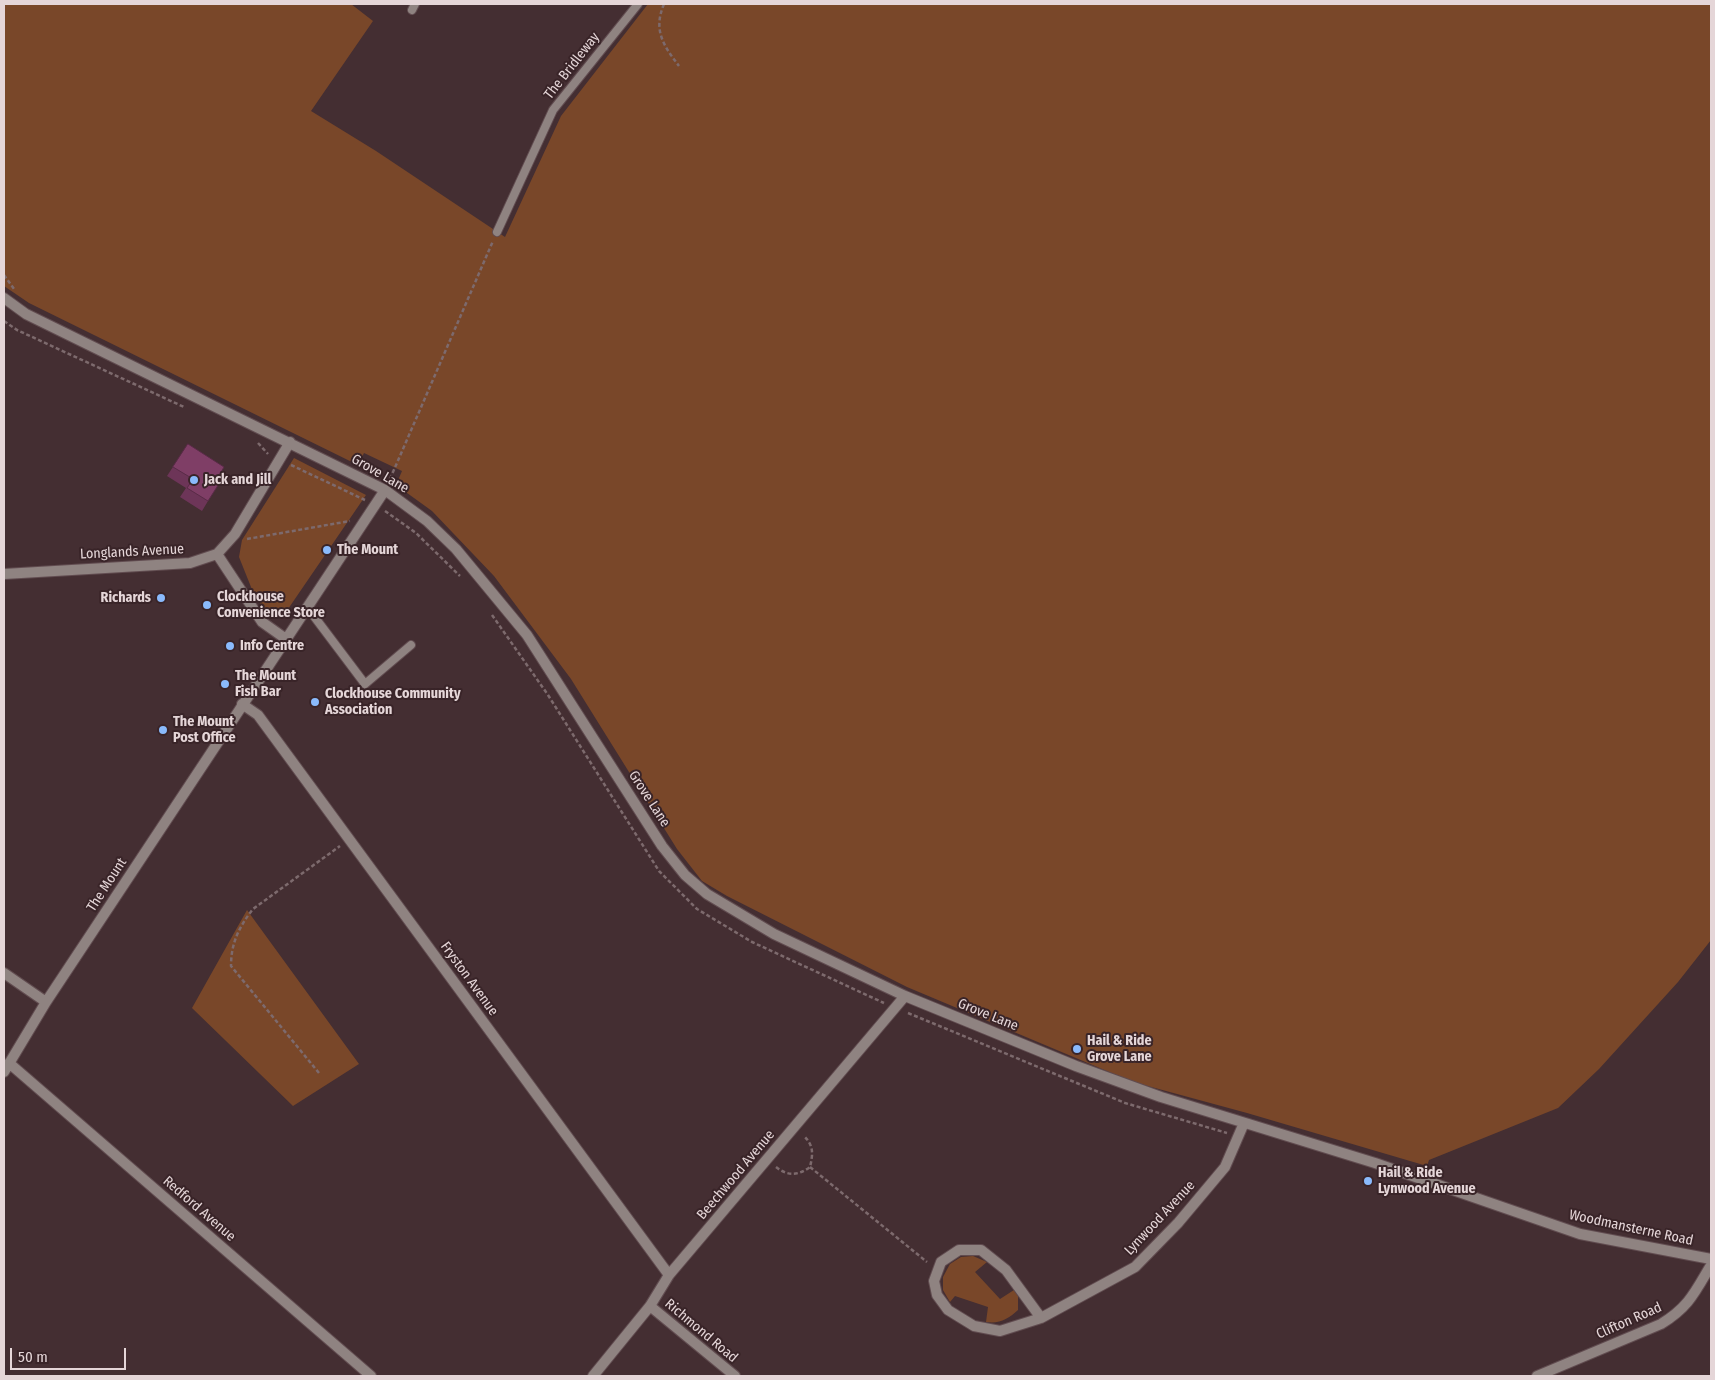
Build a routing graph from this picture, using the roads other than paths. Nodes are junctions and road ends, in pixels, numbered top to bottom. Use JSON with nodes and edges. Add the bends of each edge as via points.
{"nodes":[{"id":1,"x":638,"y":4,"type":"edge"},
{"id":2,"x":497,"y":232,"type":"road end"},
{"id":3,"x":4,"y":298,"type":"edge"},
{"id":4,"x":290,"y":442,"type":"junction"},
{"id":5,"x":385,"y":490,"type":"junction"},
{"id":6,"x":217,"y":554,"type":"junction"},
{"id":7,"x":4,"y":574,"type":"edge"},
{"id":8,"x":307,"y":607,"type":"junction"},
{"id":9,"x":286,"y":639,"type":"junction"},
{"id":10,"x":411,"y":646,"type":"dead end"},
{"id":11,"x":242,"y":704,"type":"junction"},
{"id":12,"x":4,"y":973,"type":"edge"},
{"id":13,"x":905,"y":996,"type":"junction"},
{"id":14,"x":46,"y":1002,"type":"junction"},
{"id":15,"x":7,"y":1068,"type":"edge"},
{"id":16,"x":1244,"y":1123,"type":"junction"},
{"id":17,"x":1375,"y":1163,"type":"joint"},
{"id":18,"x":1711,"y":1259,"type":"edge"},
{"id":19,"x":1711,"y":1265,"type":"edge"},
{"id":20,"x":669,"y":1275,"type":"junction"},
{"id":21,"x":650,"y":1306,"type":"junction"},
{"id":22,"x":1041,"y":1318,"type":"junction"},
{"id":23,"x":371,"y":1376,"type":"edge"},
{"id":24,"x":593,"y":1376,"type":"edge"},
{"id":25,"x":735,"y":1376,"type":"edge"},
{"id":26,"x":1537,"y":1376,"type":"edge"}],
"edges":[{"from":1,"to":2,"type":"lane","name":"The Bridleway","via":[[553,110]]},
{"from":3,"to":4,"type":"street","name":"Grove Lane","via":[[26,314]]},
{"from":4,"to":5,"type":"street","name":"Grove Lane"},
{"from":4,"to":6,"type":"street","name":"Longlands Avenue","via":[[235,534]]},
{"from":5,"to":8,"type":"street","name":"The Mount"},
{"from":5,"to":13,"type":"street","name":"Grove Lane","via":[[427,521],[456,550],[526,635],[662,846],[685,875],[707,894],[774,934]]},
{"from":6,"to":7,"type":"street","name":"Longlands Avenue","via":[[190,563]]},
{"from":6,"to":9,"type":"street","via":[[262,622]]},
{"from":8,"to":9,"type":"street","name":"The Mount"},
{"from":8,"to":10,"type":"lane","via":[[365,684]]},
{"from":9,"to":11,"type":"street","name":"The Mount"},
{"from":11,"to":14,"type":"street","name":"The Mount"},
{"from":11,"to":20,"type":"street","name":"Fryston Avenue","via":[[258,715]]},
{"from":12,"to":14,"type":"street"},
{"from":13,"to":16,"type":"street","name":"Grove Lane","via":[[1076,1066]]},
{"from":13,"to":20,"type":"street","name":"Beechwood Avenue"},
{"from":14,"to":15,"type":"street","name":"The Mount"},
{"from":15,"to":23,"type":"street","name":"Redford Avenue"},
{"from":16,"to":17,"type":"street","name":"Grove Lane"},
{"from":16,"to":22,"type":"street","name":"Lynwood Avenue","via":[[1225,1167],[1178,1223],[1135,1267]]},
{"from":17,"to":18,"type":"street","name":"Woodmansterne Road","via":[[1580,1234]]},
{"from":19,"to":26,"type":"street","name":"Clifton Road","via":[[1684,1308],[1673,1317]]},
{"from":20,"to":21,"type":"street","name":"Beechwood Avenue"},
{"from":21,"to":24,"type":"street","name":"Beechwood Avenue"},
{"from":21,"to":25,"type":"street","name":"Richmond Road"},
{"from":22,"to":22,"type":"street","name":"Lynwood Avenue","via":[[1000,1330],[974,1326],[948,1310],[937,1295],[934,1281],[941,1262],[959,1250],[981,1250],[1006,1270]]}]}
